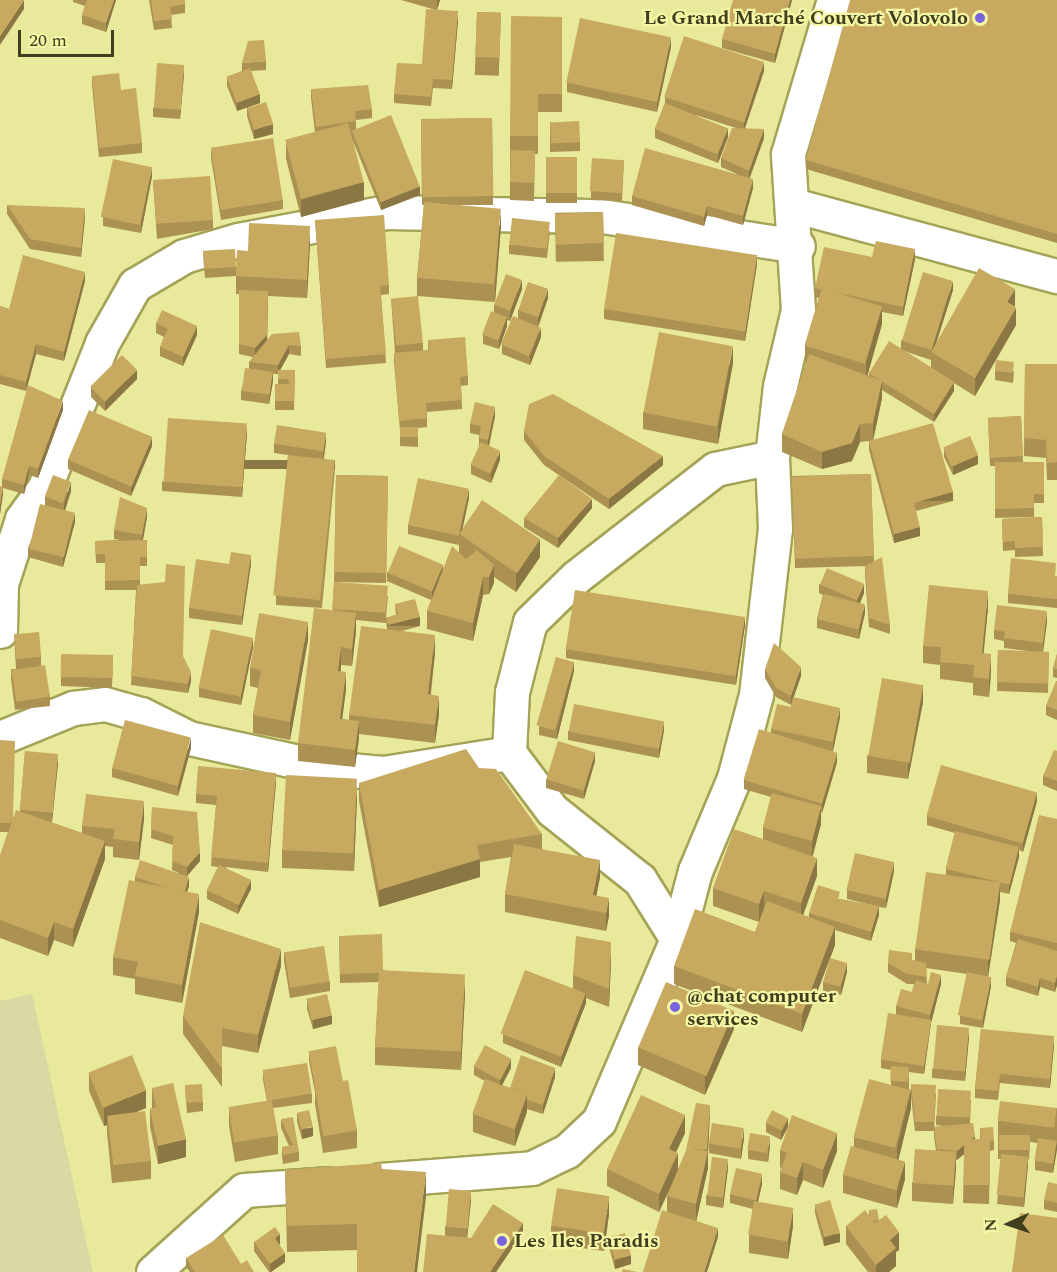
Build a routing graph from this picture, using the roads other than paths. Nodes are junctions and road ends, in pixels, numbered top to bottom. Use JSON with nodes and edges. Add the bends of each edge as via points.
{"nodes":[{"id":1,"x":834,"y":0,"type":"edge"},
{"id":2,"x":793,"y":205,"type":"junction"},
{"id":3,"x":798,"y":246,"type":"junction"},
{"id":4,"x":1057,"y":276,"type":"edge"},
{"id":5,"x":772,"y":457,"type":"junction"},
{"id":6,"x":0,"y":632,"type":"edge"},
{"id":7,"x":0,"y":738,"type":"edge"},
{"id":8,"x":509,"y":753,"type":"junction"},
{"id":9,"x":677,"y":939,"type":"junction"},
{"id":10,"x":153,"y":1272,"type":"edge"}],
"edges":[{"from":1,"to":2,"type":"street","via":[[788,154]]},
{"from":2,"to":3,"type":"street"},
{"from":2,"to":4,"type":"street"},
{"from":3,"to":5,"type":"street","via":[[798,310],[780,386]]},
{"from":3,"to":6,"type":"street","via":[[602,216],[386,213],[238,240],[184,256],[135,285],[102,343],[44,489],[22,519],[2,584]]},
{"from":5,"to":8,"type":"street","via":[[715,469],[576,577],[530,622],[512,692]]},
{"from":5,"to":9,"type":"street","via":[[775,529],[756,695],[734,778],[694,871]]},
{"from":7,"to":8,"type":"street","via":[[73,708],[105,704],[141,714],[189,738],[327,768],[383,773]]},
{"from":8,"to":9,"type":"street","via":[[552,810],[640,880]]},
{"from":9,"to":10,"type":"street","via":[[598,1122],[567,1151],[532,1168],[244,1190]]}]}
